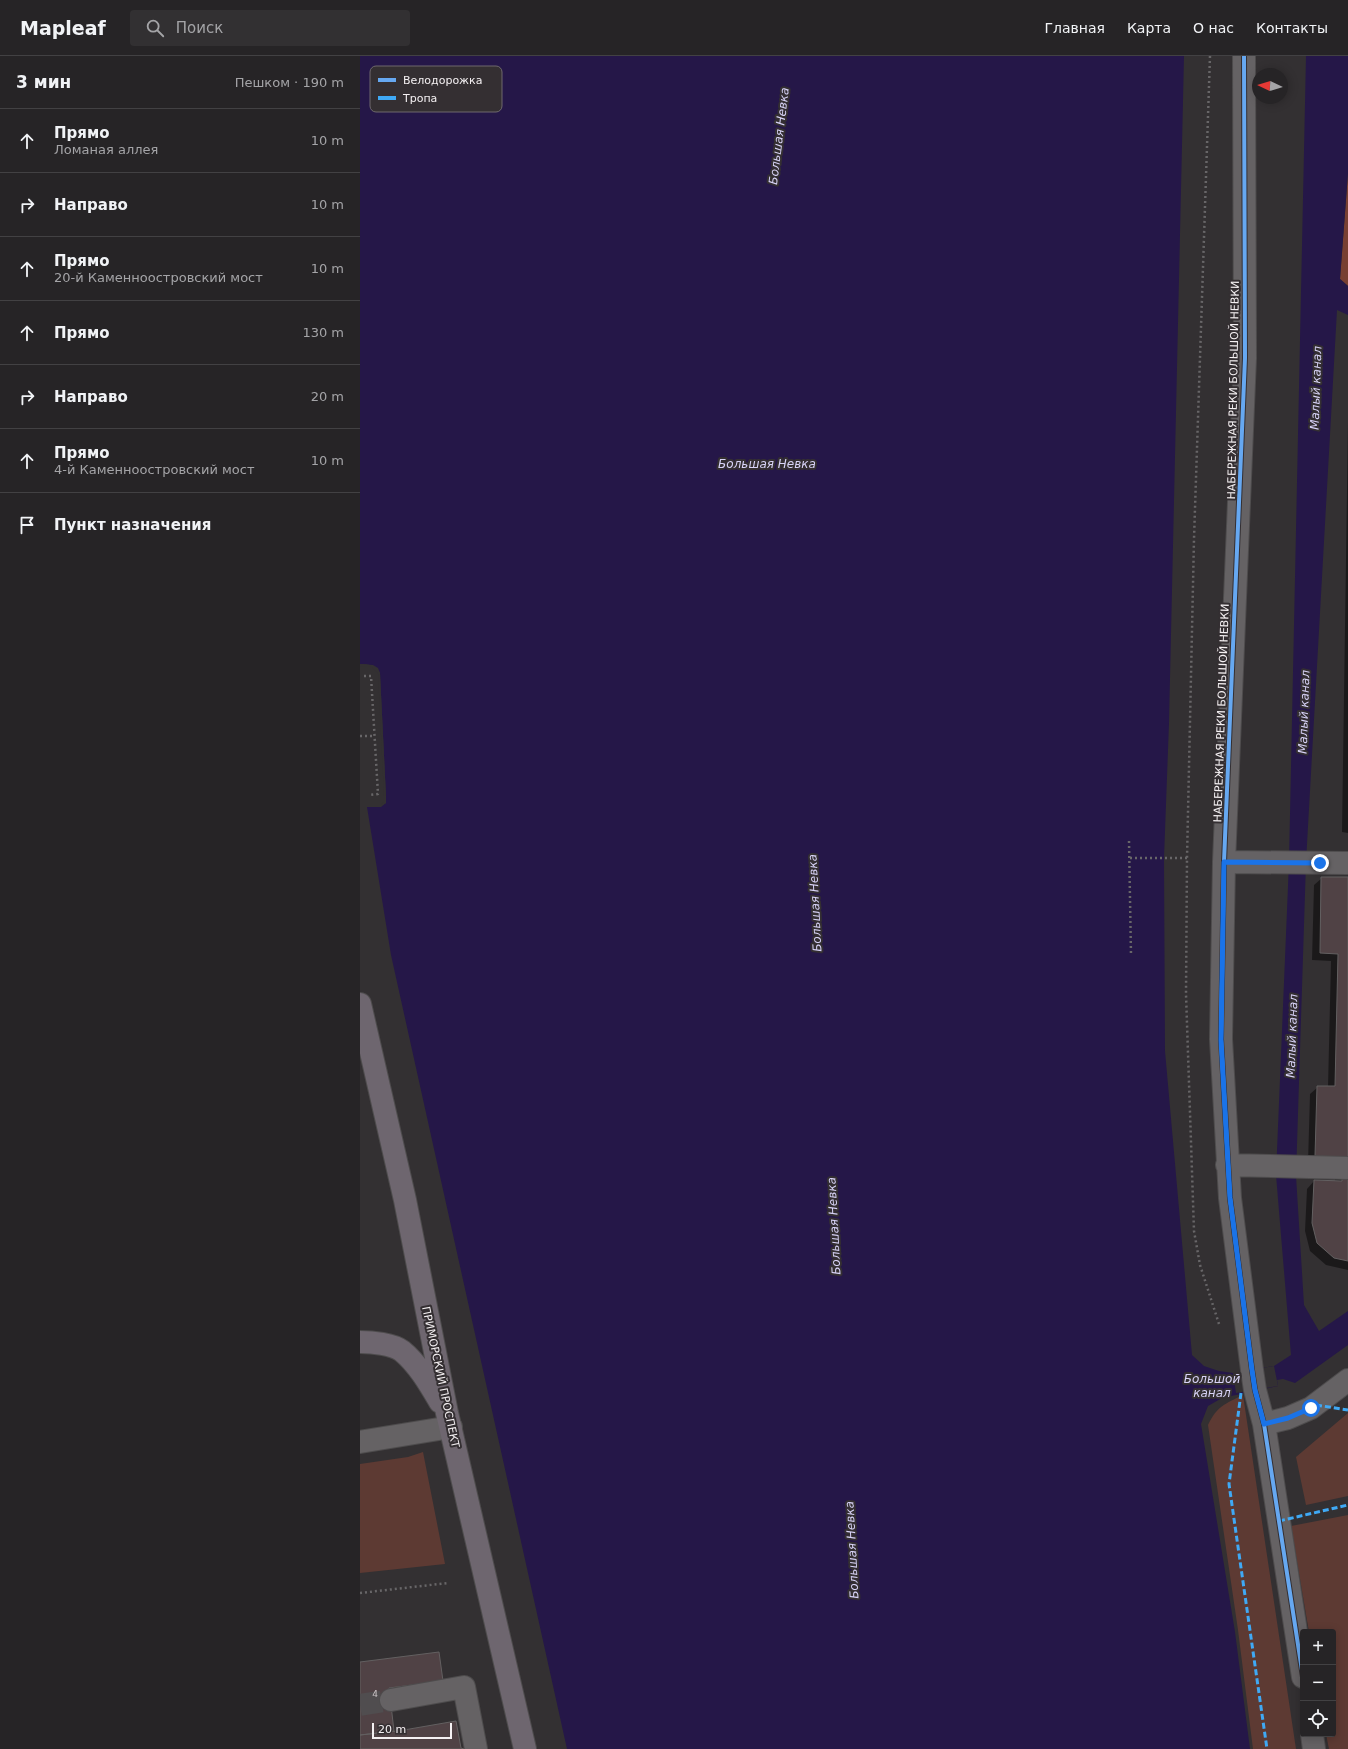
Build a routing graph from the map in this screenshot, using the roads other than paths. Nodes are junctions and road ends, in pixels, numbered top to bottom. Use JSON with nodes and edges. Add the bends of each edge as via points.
{"nodes":[{"id":1,"x":1244,"y":56,"type":"edge"},
{"id":2,"x":1224,"y":862,"type":"junction"},
{"id":3,"x":1348,"y":863,"type":"edge"},
{"id":4,"x":360,"y":1004,"type":"edge"},
{"id":5,"x":1228,"y":1165,"type":"junction"},
{"id":6,"x":1348,"y":1168,"type":"edge"},
{"id":7,"x":360,"y":1342,"type":"edge"},
{"id":8,"x":1348,"y":1380,"type":"edge"},
{"id":9,"x":449,"y":1420,"type":"junction"},
{"id":10,"x":1264,"y":1424,"type":"junction"},
{"id":11,"x":360,"y":1442,"type":"edge"},
{"id":12,"x":1301,"y":1665,"type":"edge"},
{"id":13,"x":391,"y":1700,"type":"tunnel mouth"},
{"id":14,"x":1312,"y":1737,"type":"edge"},
{"id":15,"x":476,"y":1749,"type":"edge"},
{"id":16,"x":525,"y":1749,"type":"edge"},
{"id":17,"x":1314,"y":1749,"type":"edge"}],
"edges":[{"from":1,"to":2,"type":"street","name":"НАБЕРЕЖНАЯ РЕКИ БОЛЬШОЙ НЕВКИ","via":[[1245,358]]},
{"from":2,"to":3,"type":"street"},
{"from":2,"to":5,"type":"street","name":"НАБЕРЕЖНАЯ РЕКИ БОЛЬШОЙ НЕВКИ","via":[[1221,1040]]},
{"from":4,"to":9,"type":"main road","name":"ПРИМОРСКИЙ ПРОСПЕКТ","via":[[405,1200]]},
{"from":5,"to":6,"type":"street"},
{"from":5,"to":10,"type":"street","name":"НАБЕРЕЖНАЯ РЕКИ БОЛЬШОЙ НЕВКИ","via":[[1253,1380]]},
{"from":7,"to":9,"type":"main road","via":[[376,1342],[402,1351],[424,1377]]},
{"from":8,"to":10,"type":"street","via":[[1311,1408],[1288,1418]]},
{"from":9,"to":11,"type":"street"},
{"from":9,"to":16,"type":"main road","name":"ПРИМОРСКИЙ ПРОСПЕКТ"},
{"from":10,"to":12,"type":"street","name":"НАБЕРЕЖНАЯ РЕКИ БОЛЬШОЙ НЕВКИ"},
{"from":13,"to":15,"type":"street","via":[[464,1687]]},
{"from":14,"to":17,"type":"street"}]}
